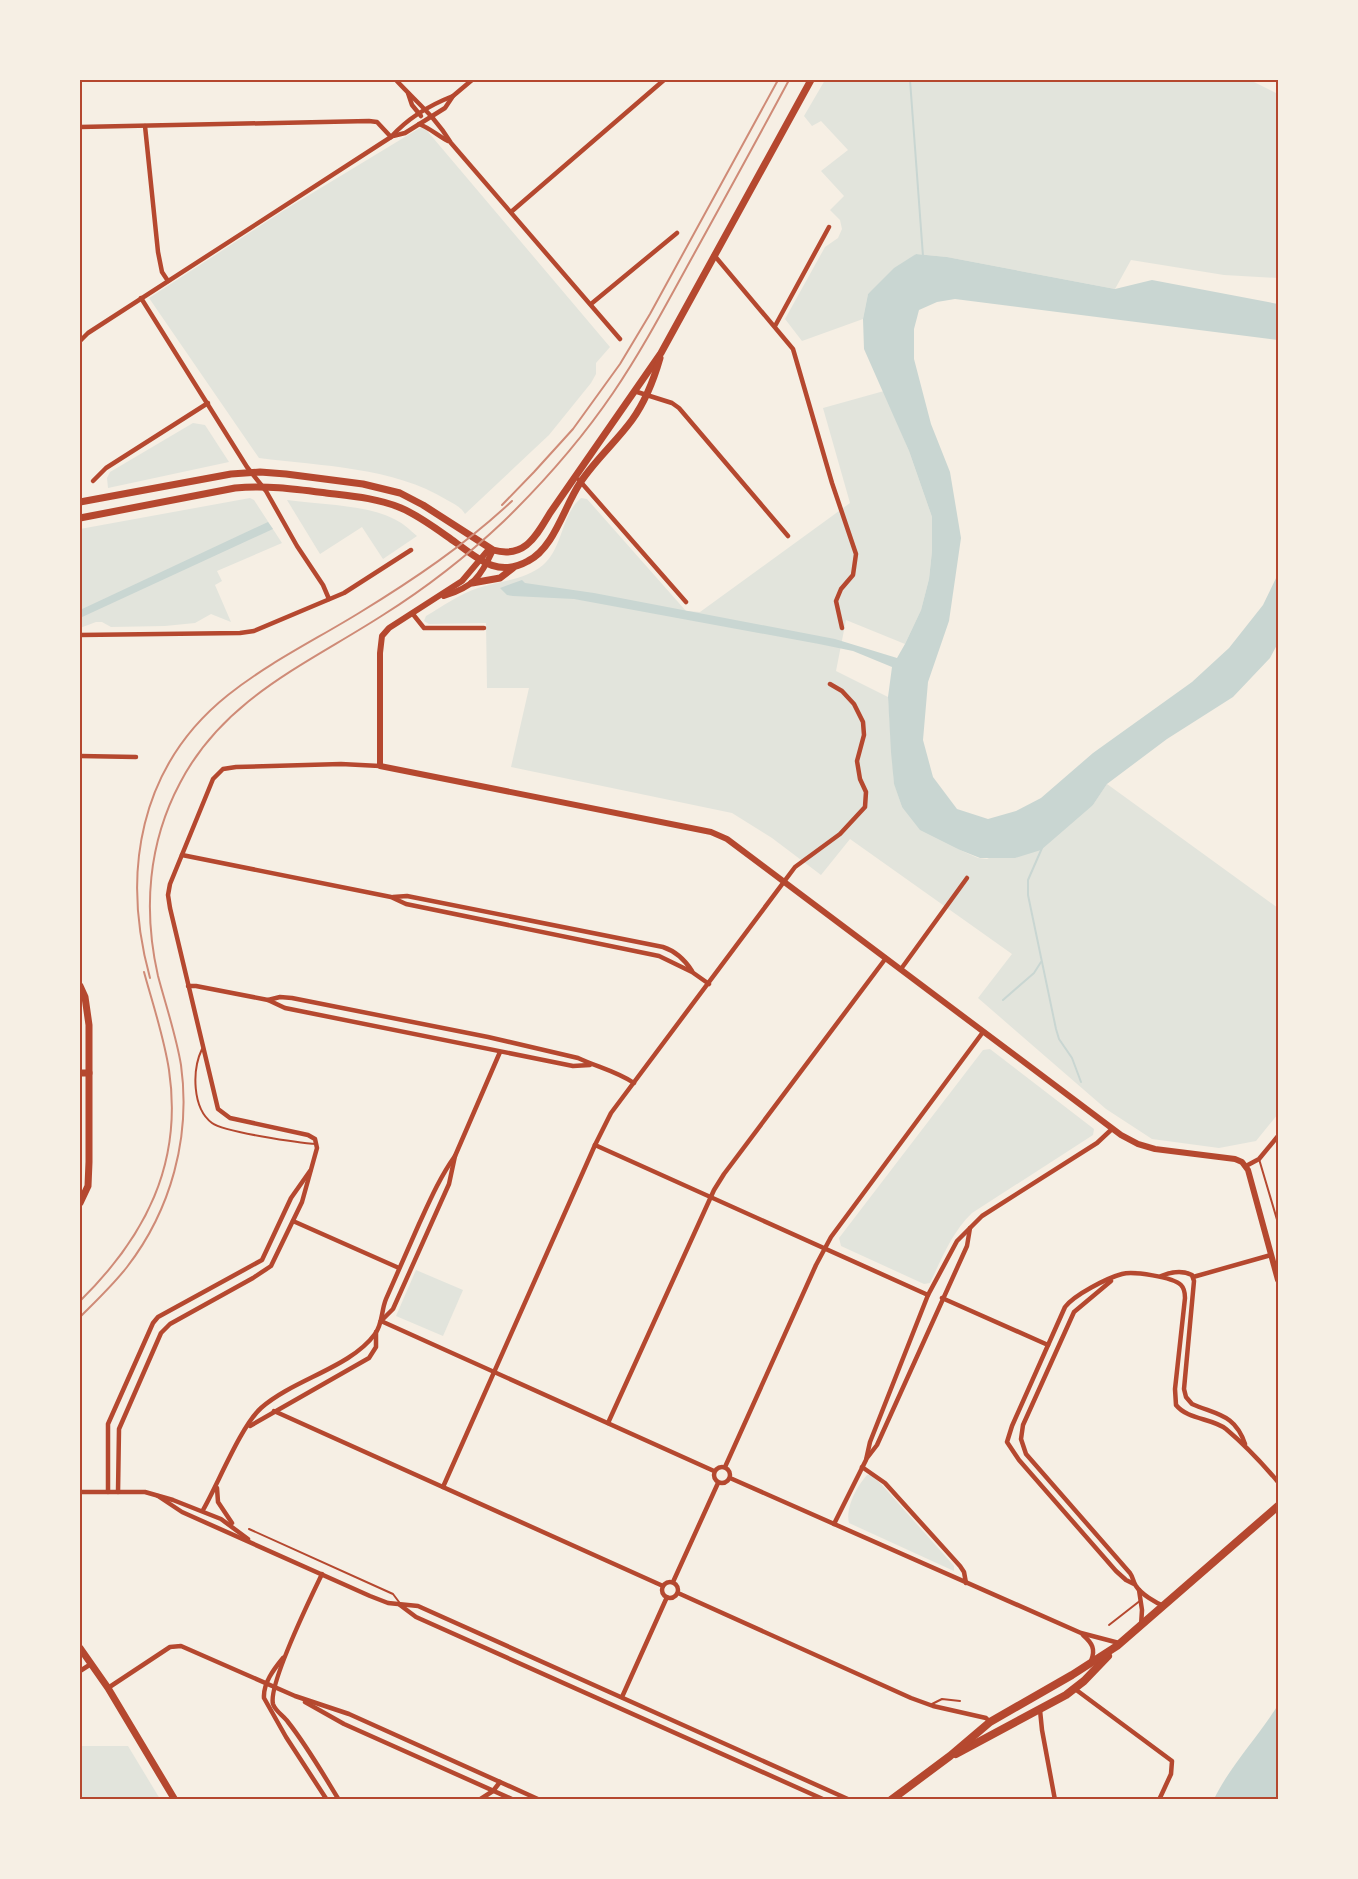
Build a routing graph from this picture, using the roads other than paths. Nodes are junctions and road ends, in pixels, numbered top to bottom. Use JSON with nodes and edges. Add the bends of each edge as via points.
{"nodes":[{"id":1,"x":396,"y":80,"type":"edge"},
{"id":2,"x":472,"y":80,"type":"edge"},
{"id":3,"x":664,"y":80,"type":"edge"},
{"id":4,"x":811,"y":80,"type":"edge"},
{"id":5,"x":408,"y":93,"type":"junction"},
{"id":6,"x":453,"y":96,"type":"junction"},
{"id":7,"x":426,"y":110,"type":"junction"},
{"id":8,"x":419,"y":114,"type":"junction"},
{"id":9,"x":432,"y":116,"type":"junction"},
{"id":10,"x":425,"y":121,"type":"junction"},
{"id":11,"x":419,"y":124,"type":"junction"},
{"id":12,"x":145,"y":126,"type":"junction"},
{"id":13,"x":80,"y":127,"type":"edge"},
{"id":14,"x":391,"y":137,"type":"junction"},
{"id":15,"x":451,"y":143,"type":"junction"},
{"id":16,"x":511,"y":212,"type":"junction"},
{"id":17,"x":829,"y":227,"type":"dead end"},
{"id":18,"x":677,"y":233,"type":"dead end"},
{"id":19,"x":714,"y":255,"type":"junction"},
{"id":20,"x":168,"y":281,"type":"junction"},
{"id":21,"x":141,"y":298,"type":"junction"},
{"id":22,"x":591,"y":304,"type":"junction"},
{"id":23,"x":775,"y":326,"type":"junction"},
{"id":24,"x":88,"y":333,"type":"junction"},
{"id":25,"x":80,"y":334,"type":"edge"},
{"id":26,"x":620,"y":339,"type":"dead end"},
{"id":27,"x":80,"y":341,"type":"edge"},
{"id":28,"x":661,"y":353,"type":"junction"},
{"id":29,"x":634,"y":391,"type":"junction"},
{"id":30,"x":645,"y":395,"type":"junction"},
{"id":31,"x":208,"y":403,"type":"junction"},
{"id":32,"x":251,"y":472,"type":"junction"},
{"id":33,"x":578,"y":479,"type":"junction"},
{"id":34,"x":93,"y":481,"type":"dead end"},
{"id":35,"x":262,"y":486,"type":"junction"},
{"id":36,"x":80,"y":502,"type":"edge"},
{"id":37,"x":80,"y":518,"type":"edge"},
{"id":38,"x":788,"y":536,"type":"dead end"},
{"id":39,"x":491,"y":549,"type":"junction"},
{"id":40,"x":411,"y":550,"type":"dead end"},
{"id":41,"x":483,"y":563,"type":"junction"},
{"id":42,"x":515,"y":566,"type":"junction"},
{"id":43,"x":472,"y":584,"type":"junction"},
{"id":44,"x":437,"y":598,"type":"junction"},
{"id":45,"x":329,"y":599,"type":"junction"},
{"id":46,"x":686,"y":602,"type":"dead end"},
{"id":47,"x":412,"y":613,"type":"junction"},
{"id":48,"x":213,"y":626,"type":"dead end"},
{"id":49,"x":484,"y":628,"type":"dead end"},
{"id":50,"x":842,"y":628,"type":"dead end"},
{"id":51,"x":213,"y":633,"type":"junction"},
{"id":52,"x":80,"y":635,"type":"edge"},
{"id":53,"x":830,"y":684,"type":"dead end"},
{"id":54,"x":80,"y":756,"type":"edge"},
{"id":55,"x":136,"y":756,"type":"dead end"},
{"id":56,"x":381,"y":766,"type":"junction"},
{"id":57,"x":182,"y":855,"type":"junction"},
{"id":58,"x":967,"y":878,"type":"dead end"},
{"id":59,"x":785,"y":882,"type":"junction"},
{"id":60,"x":391,"y":897,"type":"junction"},
{"id":61,"x":886,"y":958,"type":"junction"},
{"id":62,"x":901,"y":969,"type":"junction"},
{"id":63,"x":692,"y":972,"type":"junction"},
{"id":64,"x":709,"y":984,"type":"junction"},
{"id":65,"x":80,"y":986,"type":"edge"},
{"id":66,"x":188,"y":987,"type":"junction"},
{"id":67,"x":268,"y":1000,"type":"junction"},
{"id":68,"x":983,"y":1032,"type":"junction"},
{"id":69,"x":202,"y":1048,"type":"junction"},
{"id":70,"x":500,"y":1052,"type":"junction"},
{"id":71,"x":590,"y":1065,"type":"junction"},
{"id":72,"x":80,"y":1073,"type":"edge"},
{"id":73,"x":88,"y":1073,"type":"junction"},
{"id":74,"x":634,"y":1083,"type":"junction"},
{"id":75,"x":1112,"y":1130,"type":"junction"},
{"id":76,"x":1278,"y":1136,"type":"edge"},
{"id":77,"x":317,"y":1144,"type":"junction"},
{"id":78,"x":595,"y":1145,"type":"junction"},
{"id":79,"x":455,"y":1156,"type":"junction"},
{"id":80,"x":1260,"y":1159,"type":"junction"},
{"id":81,"x":1246,"y":1166,"type":"junction"},
{"id":82,"x":311,"y":1169,"type":"junction"},
{"id":83,"x":710,"y":1196,"type":"junction"},
{"id":84,"x":80,"y":1203,"type":"edge"},
{"id":85,"x":293,"y":1221,"type":"junction"},
{"id":86,"x":1278,"y":1223,"type":"edge"},
{"id":87,"x":970,"y":1228,"type":"junction"},
{"id":88,"x":825,"y":1248,"type":"junction"},
{"id":89,"x":1271,"y":1255,"type":"junction"},
{"id":90,"x":399,"y":1268,"type":"junction"},
{"id":91,"x":1161,"y":1276,"type":"junction"},
{"id":92,"x":1193,"y":1277,"type":"junction"},
{"id":93,"x":1113,"y":1279,"type":"junction"},
{"id":94,"x":1278,"y":1280,"type":"edge"},
{"id":95,"x":928,"y":1295,"type":"junction"},
{"id":96,"x":942,"y":1298,"type":"junction"},
{"id":97,"x":381,"y":1321,"type":"junction"},
{"id":98,"x":376,"y":1332,"type":"junction"},
{"id":99,"x":1048,"y":1345,"type":"junction"},
{"id":100,"x":494,"y":1372,"type":"junction"},
{"id":101,"x":274,"y":1411,"type":"junction"},
{"id":102,"x":608,"y":1423,"type":"junction"},
{"id":103,"x":247,"y":1428,"type":"junction"},
{"id":104,"x":1245,"y":1444,"type":"junction"},
{"id":105,"x":866,"y":1460,"type":"junction"},
{"id":106,"x":108,"y":1466,"type":"junction"},
{"id":107,"x":118,"y":1466,"type":"junction"},
{"id":108,"x":725,"y":1467,"type":"junction"},
{"id":109,"x":862,"y":1467,"type":"junction"},
{"id":110,"x":714,"y":1471,"type":"junction"},
{"id":111,"x":730,"y":1478,"type":"junction"},
{"id":112,"x":1278,"y":1482,"type":"edge"},
{"id":113,"x":718,"y":1483,"type":"junction"},
{"id":114,"x":217,"y":1485,"type":"junction"},
{"id":115,"x":443,"y":1487,"type":"junction"},
{"id":116,"x":80,"y":1492,"type":"edge"},
{"id":117,"x":108,"y":1492,"type":"junction"},
{"id":118,"x":118,"y":1492,"type":"junction"},
{"id":119,"x":158,"y":1496,"type":"junction"},
{"id":120,"x":1278,"y":1506,"type":"edge"},
{"id":121,"x":203,"y":1510,"type":"junction"},
{"id":122,"x":834,"y":1524,"type":"junction"},
{"id":123,"x":249,"y":1529,"type":"dead end"},
{"id":124,"x":237,"y":1530,"type":"junction"},
{"id":125,"x":255,"y":1544,"type":"junction"},
{"id":126,"x":322,"y":1574,"type":"junction"},
{"id":127,"x":673,"y":1582,"type":"junction"},
{"id":128,"x":966,"y":1583,"type":"junction"},
{"id":129,"x":1134,"y":1584,"type":"junction"},
{"id":130,"x":663,"y":1586,"type":"junction"},
{"id":131,"x":1139,"y":1590,"type":"junction"},
{"id":132,"x":678,"y":1593,"type":"junction"},
{"id":133,"x":667,"y":1598,"type":"junction"},
{"id":134,"x":1141,"y":1600,"type":"junction"},
{"id":135,"x":400,"y":1605,"type":"junction"},
{"id":136,"x":1164,"y":1606,"type":"junction"},
{"id":137,"x":1109,"y":1625,"type":"dead end"},
{"id":138,"x":1141,"y":1626,"type":"junction"},
{"id":139,"x":1081,"y":1633,"type":"junction"},
{"id":140,"x":1119,"y":1644,"type":"junction"},
{"id":141,"x":80,"y":1648,"type":"edge"},
{"id":142,"x":285,"y":1656,"type":"junction"},
{"id":143,"x":91,"y":1664,"type":"junction"},
{"id":144,"x":1090,"y":1664,"type":"junction"},
{"id":145,"x":80,"y":1671,"type":"edge"},
{"id":146,"x":267,"y":1684,"type":"junction"},
{"id":147,"x":275,"y":1687,"type":"junction"},
{"id":148,"x":108,"y":1688,"type":"junction"},
{"id":149,"x":1051,"y":1688,"type":"junction"},
{"id":150,"x":1075,"y":1689,"type":"junction"},
{"id":151,"x":295,"y":1696,"type":"junction"},
{"id":152,"x":622,"y":1697,"type":"junction"},
{"id":153,"x":960,"y":1701,"type":"dead end"},
{"id":154,"x":930,"y":1705,"type":"junction"},
{"id":155,"x":1040,"y":1710,"type":"junction"},
{"id":156,"x":990,"y":1722,"type":"junction"},
{"id":157,"x":1014,"y":1724,"type":"junction"},
{"id":158,"x":950,"y":1756,"type":"junction"},
{"id":159,"x":500,"y":1782,"type":"junction"},
{"id":160,"x":493,"y":1791,"type":"junction"},
{"id":161,"x":849,"y":1799,"type":"edge"},
{"id":162,"x":175,"y":1800,"type":"edge"},
{"id":163,"x":327,"y":1800,"type":"edge"},
{"id":164,"x":339,"y":1800,"type":"edge"},
{"id":165,"x":479,"y":1800,"type":"edge"},
{"id":166,"x":514,"y":1800,"type":"edge"},
{"id":167,"x":540,"y":1800,"type":"edge"},
{"id":168,"x":825,"y":1800,"type":"edge"},
{"id":169,"x":891,"y":1800,"type":"edge"},
{"id":170,"x":1055,"y":1800,"type":"edge"},
{"id":171,"x":1159,"y":1800,"type":"edge"}],
"edges":[{"from":1,"to":5,"type":"street"},
{"from":2,"to":6,"type":"street"},
{"from":3,"to":16,"type":"street"},
{"from":4,"to":19,"type":"main road"},
{"from":5,"to":7,"type":"street"},
{"from":5,"to":8,"type":"street"},
{"from":6,"to":7,"type":"street"},
{"from":6,"to":9,"type":"street","via":[[445,108]]},
{"from":7,"to":8,"type":"street"},
{"from":7,"to":9,"type":"street"},
{"from":8,"to":10,"type":"street"},
{"from":8,"to":14,"type":"street"},
{"from":9,"to":10,"type":"street"},
{"from":9,"to":15,"type":"street"},
{"from":10,"to":11,"type":"street"},
{"from":11,"to":14,"type":"street"},
{"from":11,"to":15,"type":"street"},
{"from":12,"to":13,"type":"street"},
{"from":12,"to":14,"type":"street","via":[[369,121],[377,122]]},
{"from":12,"to":20,"type":"street","via":[[158,252]]},
{"from":14,"to":20,"type":"street"},
{"from":15,"to":16,"type":"street"},
{"from":16,"to":22,"type":"street"},
{"from":17,"to":23,"type":"street"},
{"from":18,"to":22,"type":"street"},
{"from":19,"to":23,"type":"street"},
{"from":19,"to":28,"type":"main road"},
{"from":20,"to":21,"type":"street"},
{"from":21,"to":24,"type":"street"},
{"from":21,"to":31,"type":"street"},
{"from":22,"to":26,"type":"street"},
{"from":23,"to":50,"type":"street","via":[[793,349],[856,554],[853,575],[836,601]]},
{"from":24,"to":25,"type":"street"},
{"from":24,"to":27,"type":"street"},
{"from":28,"to":29,"type":"main road"},
{"from":28,"to":30,"type":"main road"},
{"from":29,"to":30,"type":"street"},
{"from":29,"to":33,"type":"main road"},
{"from":30,"to":33,"type":"main road","via":[[627,427]]},
{"from":30,"to":38,"type":"street","via":[[679,408]]},
{"from":31,"to":32,"type":"street"},
{"from":31,"to":34,"type":"street","via":[[106,468]]},
{"from":32,"to":35,"type":"street"},
{"from":32,"to":36,"type":"main road"},
{"from":32,"to":39,"type":"main road","via":[[388,489],[416,501]]},
{"from":33,"to":39,"type":"main road","via":[[528,544],[513,552]]},
{"from":33,"to":42,"type":"main road","via":[[545,547],[531,560]]},
{"from":33,"to":46,"type":"street"},
{"from":35,"to":37,"type":"main road","via":[[220,490]]},
{"from":35,"to":41,"type":"main road","via":[[362,497],[400,508]]},
{"from":35,"to":45,"type":"street"},
{"from":39,"to":41,"type":"street"},
{"from":40,"to":45,"type":"street"},
{"from":41,"to":42,"type":"main road"},
{"from":41,"to":43,"type":"street"},
{"from":41,"to":44,"type":"street"},
{"from":42,"to":43,"type":"main road","via":[[500,578]]},
{"from":43,"to":44,"type":"street"},
{"from":44,"to":47,"type":"street"},
{"from":45,"to":51,"type":"street","via":[[254,631]]},
{"from":47,"to":49,"type":"street","via":[[424,628]]},
{"from":47,"to":56,"type":"street","via":[[382,636]]},
{"from":48,"to":51,"type":"street"},
{"from":51,"to":52,"type":"street"},
{"from":53,"to":59,"type":"street","via":[[854,704],[863,722],[857,761],[866,803],[849,826],[797,865]]},
{"from":54,"to":55,"type":"street"},
{"from":56,"to":57,"type":"street","via":[[222,769],[213,779]]},
{"from":56,"to":59,"type":"street","via":[[711,832],[727,839]]},
{"from":57,"to":60,"type":"street"},
{"from":57,"to":66,"type":"street","via":[[168,895]]},
{"from":58,"to":62,"type":"street"},
{"from":59,"to":61,"type":"street"},
{"from":59,"to":64,"type":"street"},
{"from":60,"to":63,"type":"street","via":[[406,904],[659,956]]},
{"from":60,"to":63,"type":"street","via":[[407,896],[663,947],[686,962]]},
{"from":61,"to":62,"type":"street"},
{"from":61,"to":83,"type":"street"},
{"from":62,"to":68,"type":"street"},
{"from":63,"to":64,"type":"street"},
{"from":64,"to":74,"type":"street"},
{"from":65,"to":73,"type":"main road","via":[[88,1014]]},
{"from":66,"to":67,"type":"street"},
{"from":66,"to":69,"type":"street"},
{"from":67,"to":70,"type":"street","via":[[285,1008]]},
{"from":67,"to":71,"type":"street","via":[[286,997],[311,1001],[497,1039],[578,1058]]},
{"from":68,"to":75,"type":"street"},
{"from":68,"to":88,"type":"street"},
{"from":69,"to":77,"type":"street","via":[[221,1114],[308,1135]]},
{"from":69,"to":77,"type":"lane","via":[[196,1067],[196,1091],[210,1122],[226,1129]]},
{"from":70,"to":71,"type":"street","via":[[573,1066]]},
{"from":70,"to":79,"type":"street"},
{"from":71,"to":74,"type":"street","via":[[612,1070]]},
{"from":72,"to":73,"type":"main road"},
{"from":73,"to":84,"type":"main road","via":[[89,1178]]},
{"from":74,"to":78,"type":"street","via":[[611,1113]]},
{"from":75,"to":81,"type":"street","via":[[1146,1147],[1229,1158]]},
{"from":75,"to":87,"type":"street","via":[[982,1216]]},
{"from":76,"to":80,"type":"street"},
{"from":77,"to":82,"type":"street"},
{"from":78,"to":83,"type":"street"},
{"from":78,"to":100,"type":"street"},
{"from":79,"to":90,"type":"street","via":[[441,1177]]},
{"from":79,"to":97,"type":"street","via":[[449,1182],[392,1311]]},
{"from":80,"to":81,"type":"street"},
{"from":80,"to":86,"type":"lane"},
{"from":81,"to":89,"type":"street"},
{"from":82,"to":85,"type":"street"},
{"from":82,"to":106,"type":"street","via":[[291,1198],[262,1260],[154,1321],[109,1421]]},
{"from":83,"to":88,"type":"street"},
{"from":83,"to":102,"type":"street"},
{"from":85,"to":90,"type":"street"},
{"from":85,"to":107,"type":"street","via":[[269,1268],[163,1330],[120,1427]]},
{"from":87,"to":95,"type":"street","via":[[957,1242]]},
{"from":87,"to":96,"type":"street","via":[[967,1246]]},
{"from":88,"to":95,"type":"street"},
{"from":88,"to":108,"type":"street"},
{"from":89,"to":92,"type":"street"},
{"from":89,"to":94,"type":"street"},
{"from":90,"to":97,"type":"street"},
{"from":91,"to":92,"type":"street","via":[[1176,1272]]},
{"from":91,"to":93,"type":"street","via":[[1128,1274]]},
{"from":91,"to":104,"type":"street","via":[[1180,1283],[1185,1294],[1176,1405],[1223,1427]]},
{"from":92,"to":104,"type":"street","via":[[1185,1394],[1192,1404],[1230,1420]]},
{"from":93,"to":99,"type":"street","via":[[1067,1304]]},
{"from":93,"to":129,"type":"street","via":[[1074,1312],[1023,1425],[1021,1439],[1026,1454],[1130,1573]]},
{"from":95,"to":105,"type":"street"},
{"from":96,"to":99,"type":"street"},
{"from":96,"to":105,"type":"street","via":[[877,1445]]},
{"from":97,"to":98,"type":"street"},
{"from":97,"to":100,"type":"street"},
{"from":98,"to":101,"type":"street","via":[[376,1347],[370,1357]]},
{"from":98,"to":103,"type":"street","via":[[358,1352],[263,1406]]},
{"from":99,"to":129,"type":"street","via":[[1007,1444],[1116,1571]]},
{"from":100,"to":102,"type":"street"},
{"from":100,"to":115,"type":"street"},
{"from":101,"to":103,"type":"street"},
{"from":101,"to":115,"type":"street"},
{"from":102,"to":110,"type":"street"},
{"from":103,"to":114,"type":"street"},
{"from":104,"to":112,"type":"street"},
{"from":105,"to":109,"type":"street"},
{"from":106,"to":107,"type":"street"},
{"from":106,"to":117,"type":"street"},
{"from":107,"to":118,"type":"street"},
{"from":108,"to":110,"type":"street"},
{"from":108,"to":111,"type":"street"},
{"from":109,"to":122,"type":"street"},
{"from":109,"to":128,"type":"street","via":[[885,1484],[960,1566]]},
{"from":110,"to":113,"type":"street"},
{"from":111,"to":113,"type":"street"},
{"from":111,"to":122,"type":"street"},
{"from":113,"to":127,"type":"street"},
{"from":114,"to":121,"type":"street"},
{"from":114,"to":124,"type":"street","via":[[218,1502]]},
{"from":115,"to":130,"type":"street"},
{"from":116,"to":117,"type":"street"},
{"from":117,"to":118,"type":"street"},
{"from":118,"to":119,"type":"street"},
{"from":119,"to":121,"type":"street"},
{"from":119,"to":125,"type":"street","via":[[176,1509]]},
{"from":120,"to":136,"type":"main road"},
{"from":121,"to":124,"type":"street"},
{"from":122,"to":128,"type":"street"},
{"from":123,"to":135,"type":"lane","via":[[393,1594]]},
{"from":124,"to":125,"type":"street"},
{"from":125,"to":126,"type":"street"},
{"from":126,"to":135,"type":"street"},
{"from":126,"to":142,"type":"street"},
{"from":127,"to":130,"type":"street"},
{"from":127,"to":132,"type":"street"},
{"from":128,"to":139,"type":"street"},
{"from":129,"to":131,"type":"street"},
{"from":130,"to":133,"type":"street"},
{"from":131,"to":134,"type":"street"},
{"from":131,"to":136,"type":"street"},
{"from":132,"to":133,"type":"street"},
{"from":132,"to":154,"type":"street"},
{"from":133,"to":152,"type":"street"},
{"from":134,"to":137,"type":"lane"},
{"from":134,"to":138,"type":"street"},
{"from":135,"to":152,"type":"street","via":[[418,1606]]},
{"from":135,"to":168,"type":"street","via":[[416,1617]]},
{"from":136,"to":138,"type":"main road"},
{"from":138,"to":140,"type":"main road"},
{"from":139,"to":140,"type":"street"},
{"from":139,"to":144,"type":"street","via":[[1092,1645]]},
{"from":140,"to":144,"type":"main road"},
{"from":140,"to":150,"type":"main road"},
{"from":141,"to":143,"type":"main road"},
{"from":142,"to":146,"type":"street"},
{"from":142,"to":147,"type":"street"},
{"from":143,"to":145,"type":"street"},
{"from":143,"to":148,"type":"main road"},
{"from":144,"to":149,"type":"main road"},
{"from":146,"to":147,"type":"street"},
{"from":146,"to":148,"type":"street","via":[[176,1645]]},
{"from":146,"to":163,"type":"street","via":[[267,1705]]},
{"from":147,"to":151,"type":"street"},
{"from":147,"to":164,"type":"street","via":[[274,1707],[292,1726]]},
{"from":148,"to":162,"type":"main road"},
{"from":149,"to":150,"type":"main road"},
{"from":149,"to":156,"type":"main road"},
{"from":150,"to":155,"type":"main road"},
{"from":150,"to":171,"type":"street","via":[[1172,1761],[1171,1774]]},
{"from":151,"to":159,"type":"street","via":[[349,1714]]},
{"from":151,"to":160,"type":"street","via":[[344,1724]]},
{"from":152,"to":161,"type":"street"},
{"from":153,"to":154,"type":"lane","via":[[942,1699]]},
{"from":154,"to":156,"type":"street"},
{"from":155,"to":157,"type":"main road"},
{"from":155,"to":170,"type":"street"},
{"from":156,"to":157,"type":"main road","via":[[995,1727]]},
{"from":156,"to":158,"type":"main road"},
{"from":157,"to":158,"type":"main road"},
{"from":158,"to":169,"type":"main road"},
{"from":159,"to":160,"type":"street"},
{"from":159,"to":167,"type":"street"},
{"from":160,"to":165,"type":"street"},
{"from":160,"to":166,"type":"street"}]}
